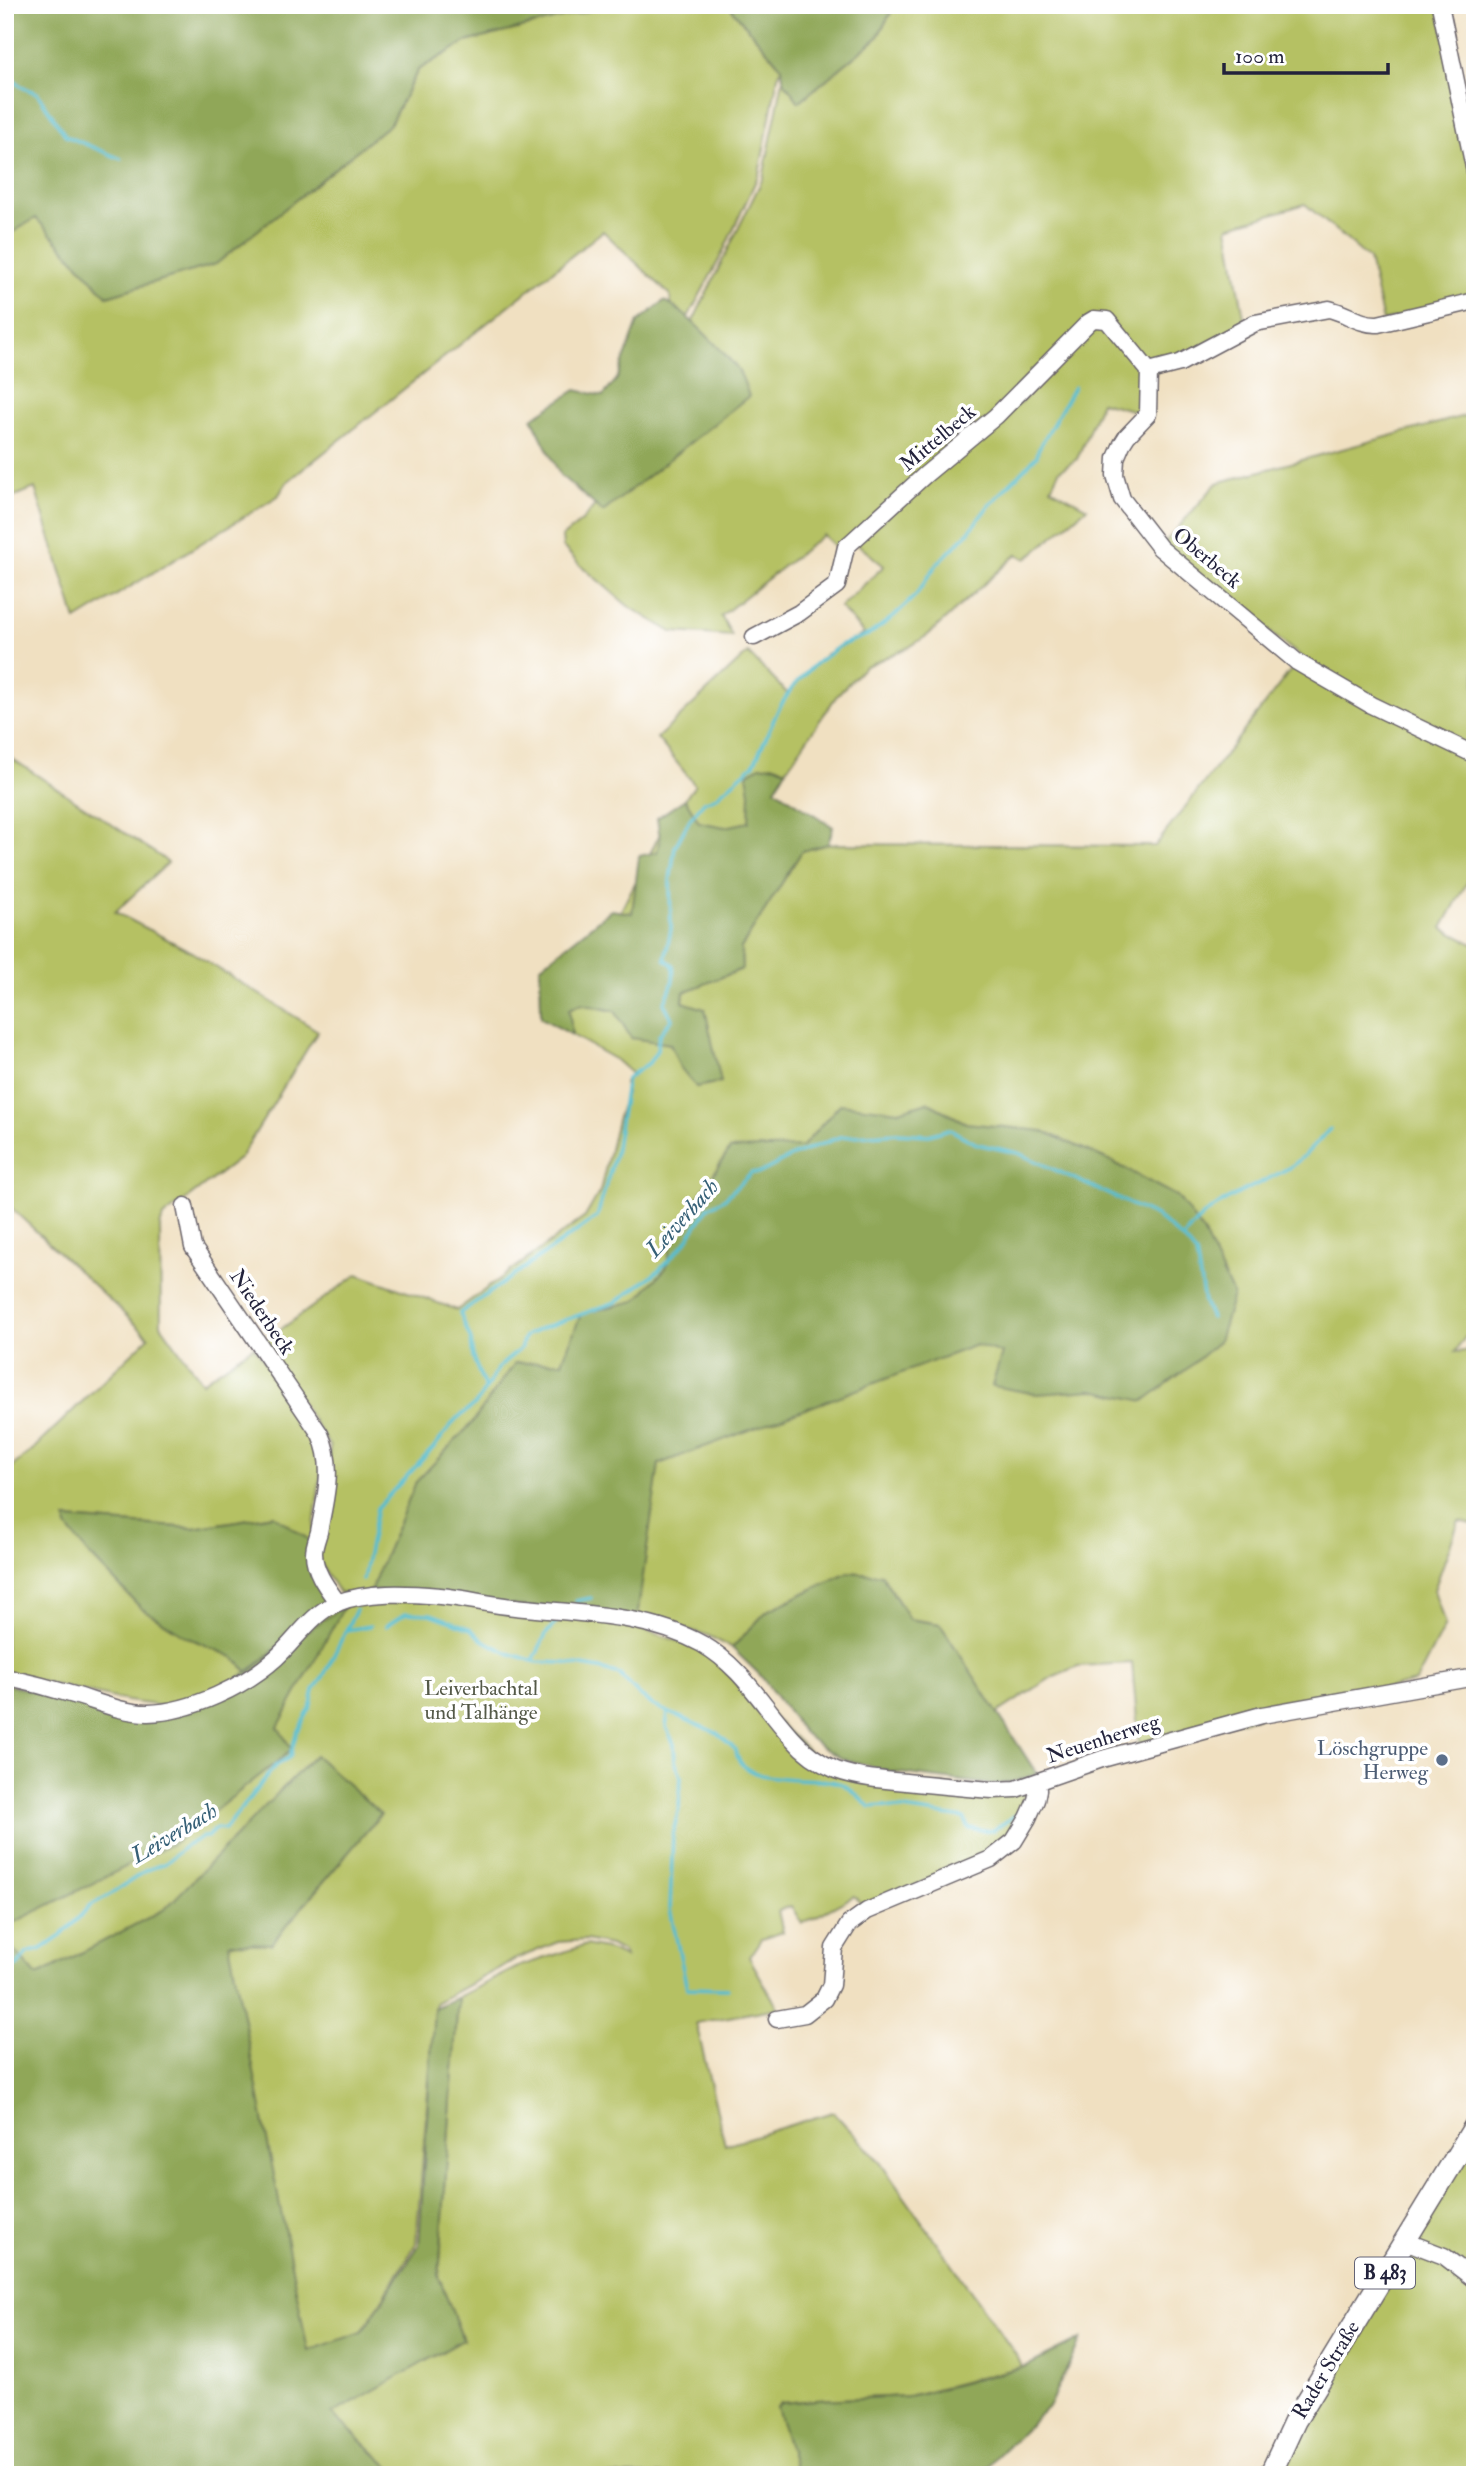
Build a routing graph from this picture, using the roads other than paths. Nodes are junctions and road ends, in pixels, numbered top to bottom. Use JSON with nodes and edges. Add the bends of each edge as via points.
{"nodes":[{"id":1,"x":1440,"y":5,"type":"edge"},
{"id":2,"x":1475,"y":172,"type":"edge"},
{"id":3,"x":1475,"y":300,"type":"edge"},
{"id":4,"x":1149,"y":371,"type":"junction"},
{"id":5,"x":754,"y":637,"type":"dead end"},
{"id":6,"x":1475,"y":755,"type":"edge"},
{"id":7,"x":185,"y":1206,"type":"dead end"},
{"id":8,"x":338,"y":1602,"type":"junction"},
{"id":9,"x":5,"y":1677,"type":"edge"},
{"id":10,"x":1475,"y":1677,"type":"edge"},
{"id":11,"x":1037,"y":1783,"type":"junction"},
{"id":12,"x":777,"y":2019,"type":"dead end"},
{"id":13,"x":1475,"y":2126,"type":"edge"},
{"id":14,"x":1405,"y":2241,"type":"junction"},
{"id":15,"x":1475,"y":2280,"type":"edge"},
{"id":16,"x":1270,"y":2475,"type":"edge"}],
"edges":[{"from":1,"to":2,"type":"street"},
{"from":3,"to":4,"type":"street","via":[[1378,324],[1366,324],[1329,309],[1255,323],[1180,363]]},
{"from":4,"to":5,"type":"street","name":"Mittelbeck","via":[[1107,320],[1089,322],[996,416],[846,548],[837,585],[799,613]]},
{"from":4,"to":6,"type":"street","name":"Oberbeck","via":[[1148,414],[1122,444],[1115,475],[1122,499],[1160,548],[1297,662],[1371,705]]},
{"from":7,"to":8,"type":"street","name":"Niederbeck","via":[[192,1247],[326,1447],[328,1486],[314,1555],[321,1579]]},
{"from":8,"to":9,"type":"street","via":[[323,1610],[246,1681],[166,1712],[122,1710]]},
{"from":8,"to":11,"type":"street","via":[[389,1594],[440,1596],[653,1625],[701,1644],[732,1665],[793,1740],[835,1769],[993,1790]]},
{"from":10,"to":11,"type":"street","name":"Neuenherweg","via":[[1262,1715],[1102,1759]]},
{"from":11,"to":12,"type":"street","name":"Neuenherweg","via":[[1036,1800],[1014,1841],[991,1859],[867,1911],[849,1924],[834,1948],[831,1985],[824,1999],[805,2014]]},
{"from":13,"to":14,"type":"main road","name":"Rader Straße","number":"B 483"},
{"from":14,"to":15,"type":"street","via":[[1444,2256]]},
{"from":14,"to":16,"type":"main road","name":"Rader Straße","number":"B 483","via":[[1295,2421]]}]}
